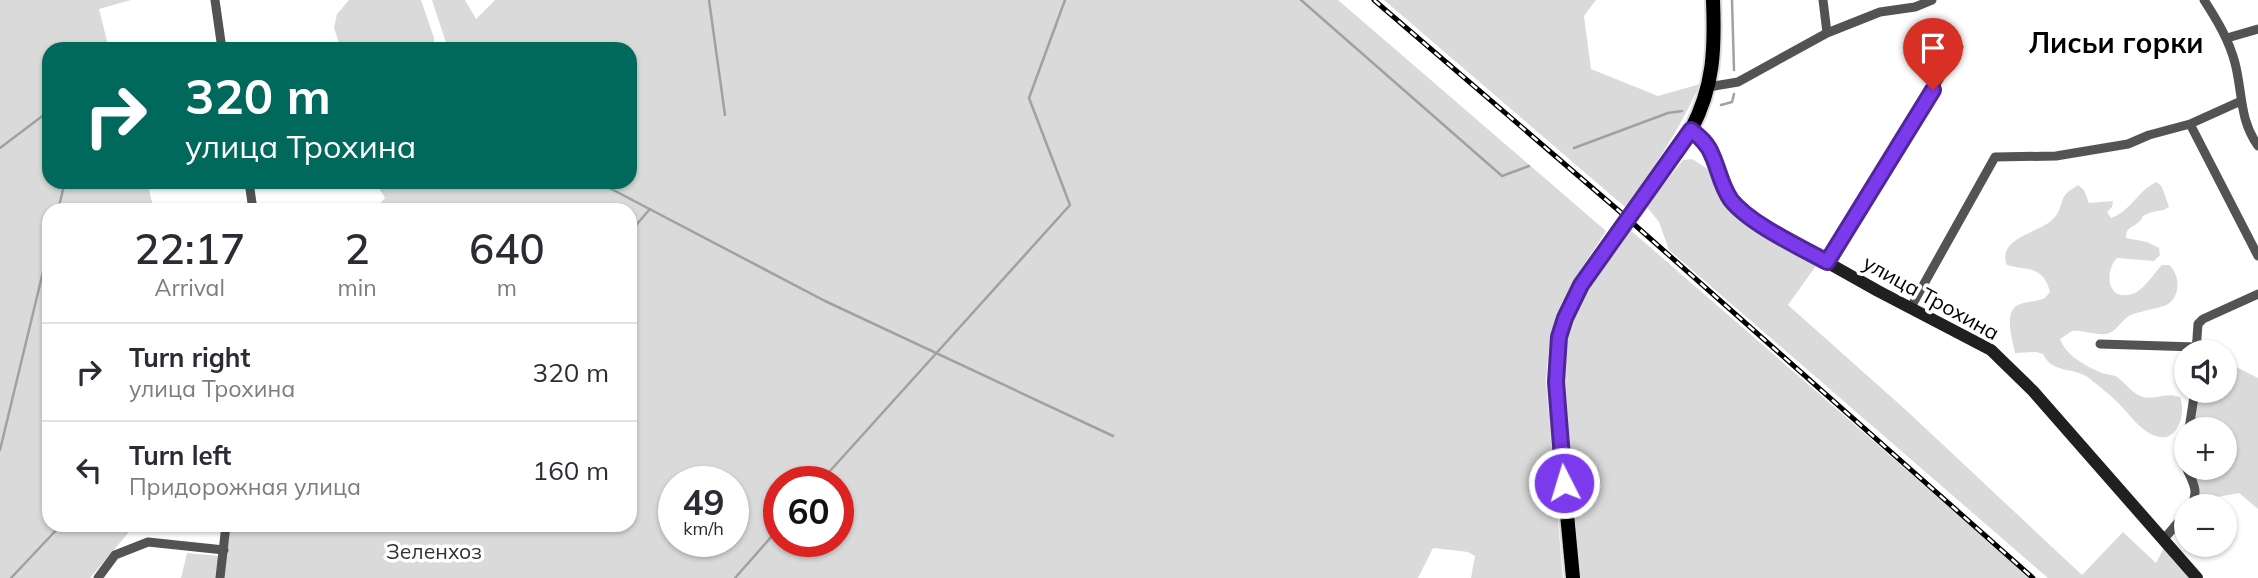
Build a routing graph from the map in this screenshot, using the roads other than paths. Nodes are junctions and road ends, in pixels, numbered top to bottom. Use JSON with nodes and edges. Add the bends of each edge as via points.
{"nodes":[{"id":1,"x":215,"y":0,"type":"edge"},
{"id":2,"x":1713,"y":0,"type":"edge"},
{"id":3,"x":1823,"y":0,"type":"edge"},
{"id":4,"x":1931,"y":0,"type":"edge"},
{"id":5,"x":2203,"y":0,"type":"edge"},
{"id":6,"x":2258,"y":29,"type":"edge"},
{"id":7,"x":1827,"y":33,"type":"junction"},
{"id":8,"x":2227,"y":38,"type":"junction"},
{"id":9,"x":221,"y":42,"type":"edge"},
{"id":10,"x":1959,"y":47,"type":"dead end"},
{"id":11,"x":1708,"y":87,"type":"junction"},
{"id":12,"x":2241,"y":101,"type":"junction"},
{"id":13,"x":2190,"y":124,"type":"junction"},
{"id":14,"x":1691,"y":130,"type":"junction"},
{"id":15,"x":2258,"y":146,"type":"edge"},
{"id":16,"x":2258,"y":256,"type":"edge"},
{"id":17,"x":1827,"y":262,"type":"junction"},
{"id":18,"x":2258,"y":294,"type":"edge"},
{"id":19,"x":1911,"y":307,"type":"junction"},
{"id":20,"x":2197,"y":340,"type":"edge"},
{"id":21,"x":2100,"y":344,"type":"dead end"},
{"id":22,"x":2174,"y":348,"type":"edge"},
{"id":23,"x":2174,"y":527,"type":"edge"},
{"id":24,"x":225,"y":532,"type":"edge"},
{"id":25,"x":2164,"y":539,"type":"junction"},
{"id":26,"x":224,"y":550,"type":"junction"},
{"id":27,"x":98,"y":578,"type":"edge"},
{"id":28,"x":220,"y":578,"type":"edge"},
{"id":29,"x":1573,"y":578,"type":"edge"},
{"id":30,"x":2197,"y":578,"type":"edge"}],
"edges":[{"from":1,"to":9,"type":"street"},
{"from":2,"to":11,"type":"main road","via":[[1714,54]]},
{"from":3,"to":7,"type":"street"},
{"from":4,"to":7,"type":"street","via":[[1880,12]]},
{"from":5,"to":8,"type":"street"},
{"from":6,"to":8,"type":"street"},
{"from":7,"to":11,"type":"street","via":[[1738,82]]},
{"from":8,"to":12,"type":"street"},
{"from":10,"to":17,"type":"street"},
{"from":11,"to":14,"type":"main road","via":[[1704,107]]},
{"from":12,"to":13,"type":"street"},
{"from":12,"to":15,"type":"street","via":[[2247,129]]},
{"from":13,"to":16,"type":"street"},
{"from":13,"to":19,"type":"street","via":[[2128,144],[2056,156],[1995,157]]},
{"from":14,"to":17,"type":"street","name":"улица Трохина","via":[[1713,155],[1733,202],[1774,233]]},
{"from":14,"to":29,"type":"main road","via":[[1581,285],[1559,337],[1558,417]]},
{"from":17,"to":19,"type":"street","name":"улица Трохина"},
{"from":18,"to":20,"type":"street","via":[[2203,319]]},
{"from":19,"to":25,"type":"street","name":"улица Трохина","via":[[2004,361]]},
{"from":21,"to":22,"type":"street"},
{"from":23,"to":25,"type":"street"},
{"from":24,"to":26,"type":"street"},
{"from":25,"to":30,"type":"street","name":"улица Трохина"},
{"from":26,"to":27,"type":"street","via":[[148,542],[115,555]]},
{"from":26,"to":28,"type":"street"}]}
